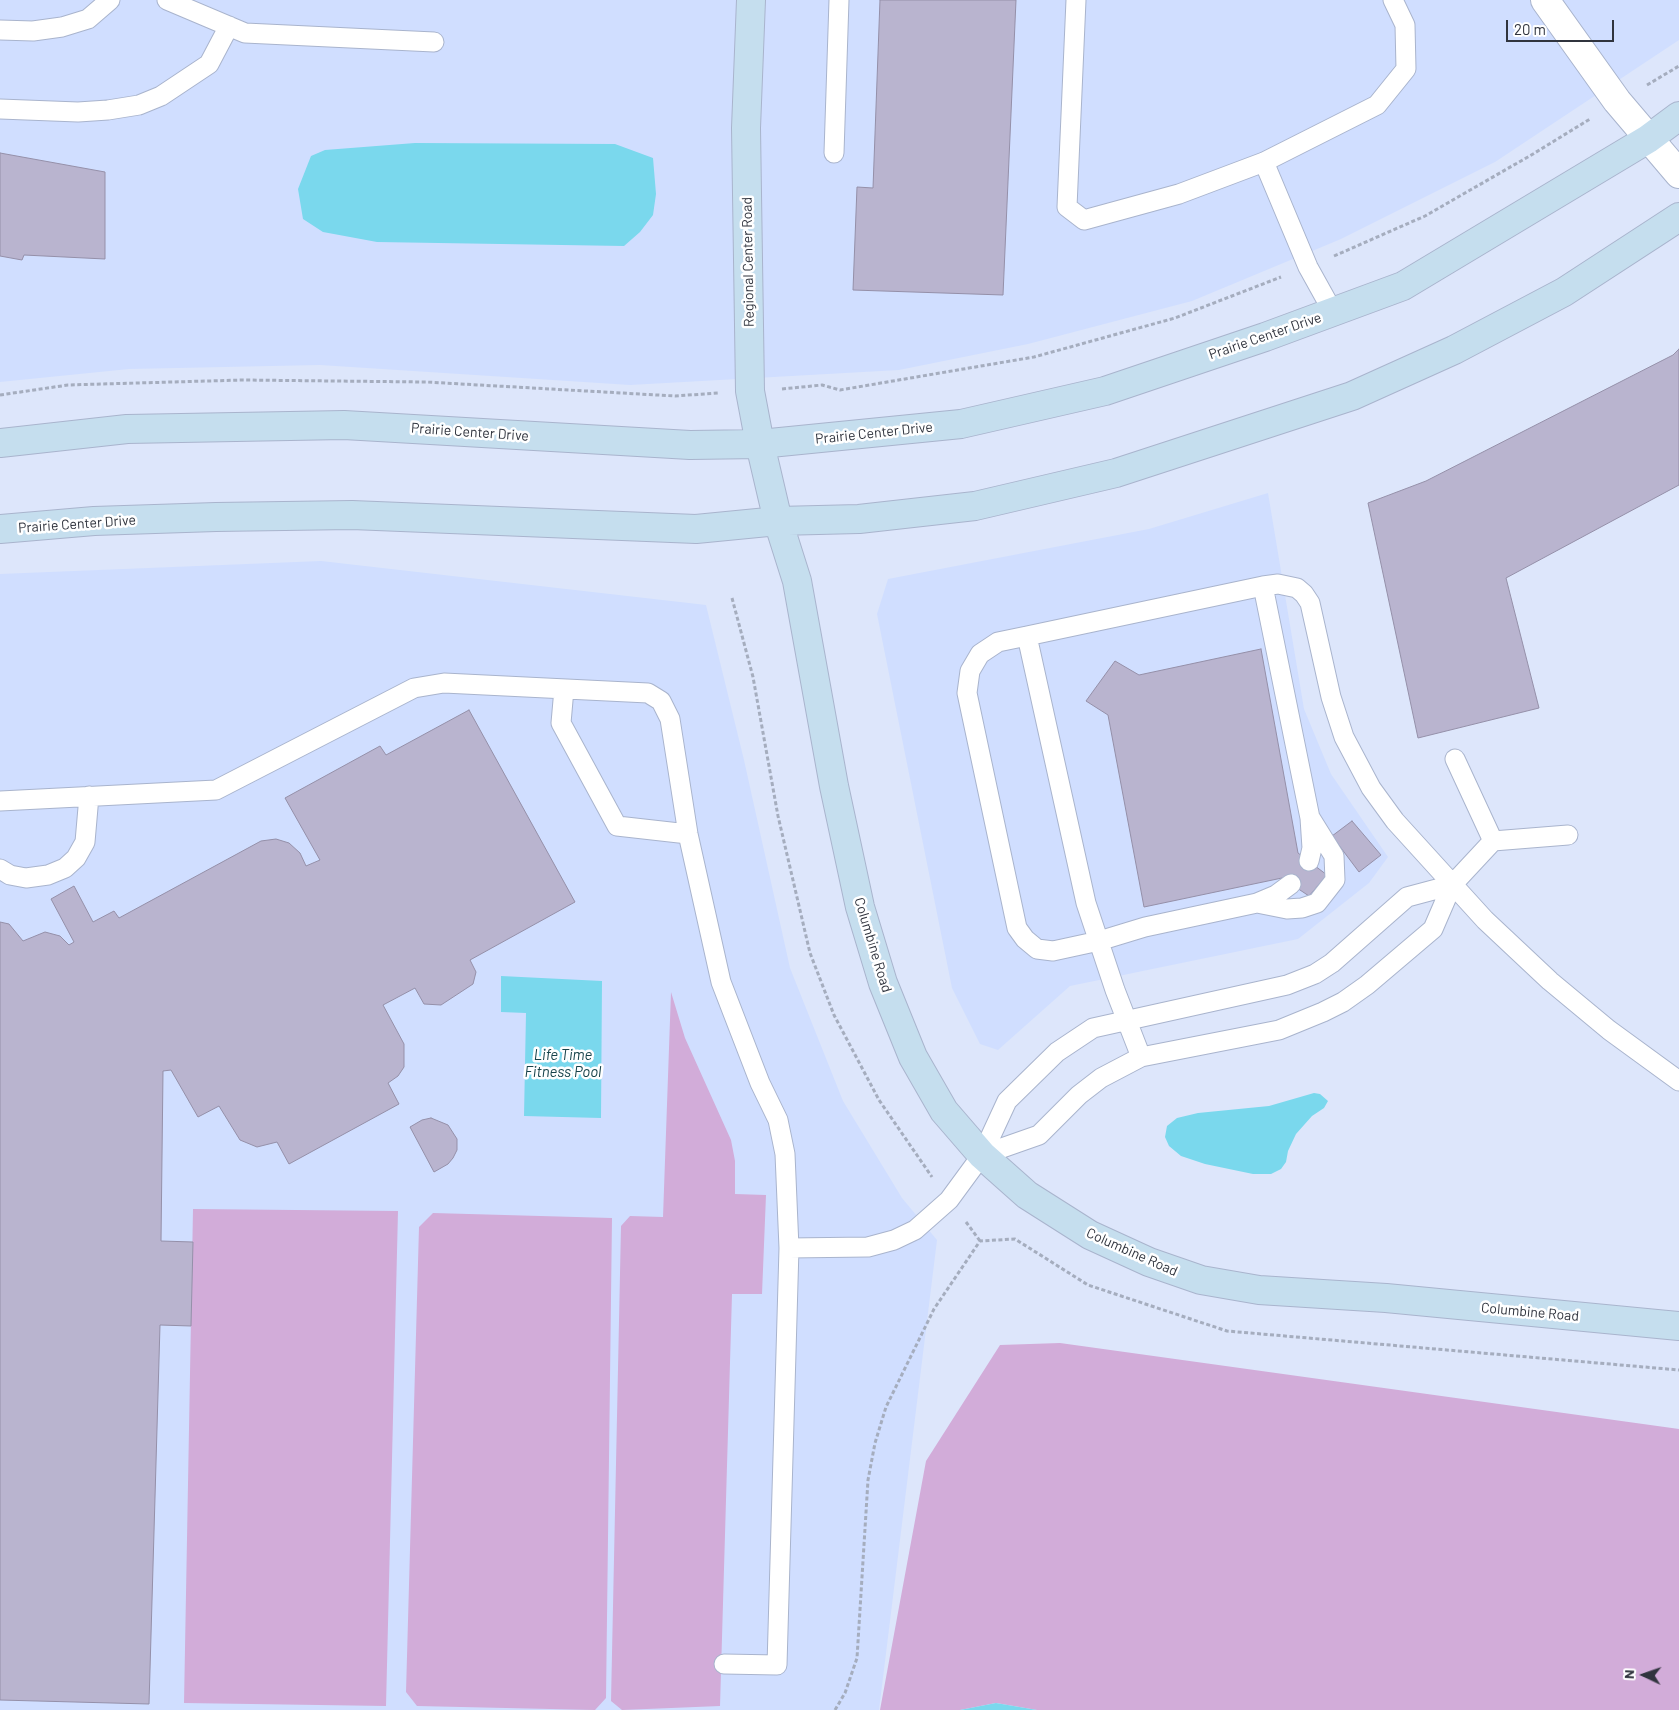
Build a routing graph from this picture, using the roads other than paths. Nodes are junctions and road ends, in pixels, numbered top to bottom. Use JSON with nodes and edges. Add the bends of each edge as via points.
{"nodes":[{"id":1,"x":110,"y":0,"type":"edge"},
{"id":2,"x":167,"y":0,"type":"edge"},
{"id":3,"x":751,"y":0,"type":"edge"},
{"id":4,"x":839,"y":0,"type":"edge"},
{"id":5,"x":1076,"y":0,"type":"edge"},
{"id":6,"x":1393,"y":0,"type":"edge"},
{"id":7,"x":1545,"y":0,"type":"edge"},
{"id":8,"x":229,"y":26,"type":"junction"},
{"id":9,"x":0,"y":30,"type":"edge"},
{"id":10,"x":434,"y":42,"type":"dead end"},
{"id":11,"x":0,"y":108,"type":"edge"},
{"id":12,"x":1679,"y":116,"type":"edge"},
{"id":13,"x":1648,"y":139,"type":"junction"},
{"id":14,"x":834,"y":153,"type":"dead end"},
{"id":15,"x":1264,"y":162,"type":"junction"},
{"id":16,"x":1679,"y":174,"type":"edge"},
{"id":17,"x":1679,"y":217,"type":"edge"},
{"id":18,"x":1334,"y":312,"type":"junction"},
{"id":19,"x":0,"y":443,"type":"edge"},
{"id":20,"x":760,"y":444,"type":"junction"},
{"id":21,"x":778,"y":521,"type":"junction"},
{"id":22,"x":0,"y":529,"type":"edge"},
{"id":23,"x":1263,"y":586,"type":"junction"},
{"id":24,"x":1027,"y":636,"type":"junction"},
{"id":25,"x":564,"y":689,"type":"junction"},
{"id":26,"x":1455,"y":759,"type":"dead end"},
{"id":27,"x":89,"y":796,"type":"junction"},
{"id":28,"x":0,"y":801,"type":"edge"},
{"id":29,"x":1310,"y":818,"type":"junction"},
{"id":30,"x":688,"y":834,"type":"junction"},
{"id":31,"x":1568,"y":835,"type":"dead end"},
{"id":32,"x":1493,"y":841,"type":"junction"},
{"id":33,"x":1310,"y":862,"type":"dead end"},
{"id":34,"x":0,"y":869,"type":"edge"},
{"id":35,"x":1292,"y":884,"type":"dead end"},
{"id":36,"x":1452,"y":885,"type":"junction"},
{"id":37,"x":1257,"y":903,"type":"junction"},
{"id":38,"x":1099,"y":941,"type":"junction"},
{"id":39,"x":1126,"y":1021,"type":"junction"},
{"id":40,"x":1141,"y":1057,"type":"junction"},
{"id":41,"x":1679,"y":1081,"type":"edge"},
{"id":42,"x":982,"y":1155,"type":"junction"},
{"id":43,"x":789,"y":1248,"type":"junction"},
{"id":44,"x":1679,"y":1326,"type":"edge"},
{"id":45,"x":724,"y":1664,"type":"dead end"}],
"edges":[{"from":1,"to":9,"type":"lane","via":[[88,19],[62,27],[32,31]]},
{"from":2,"to":8,"type":"lane"},
{"from":3,"to":20,"type":"main road","name":"Regional Center Road","via":[[746,128],[750,391]]},
{"from":4,"to":14,"type":"lane"},
{"from":5,"to":15,"type":"lane","via":[[1067,206],[1084,220],[1179,194]]},
{"from":6,"to":15,"type":"lane","via":[[1405,25],[1406,69],[1383,98],[1377,105]]},
{"from":7,"to":13,"type":"street"},
{"from":8,"to":10,"type":"lane","via":[[245,33]]},
{"from":8,"to":11,"type":"lane","via":[[209,64],[168,91],[139,105],[78,112]]},
{"from":12,"to":13,"type":"main road","name":"Prairie Center Drive"},
{"from":13,"to":16,"type":"street"},
{"from":13,"to":18,"type":"main road","name":"Prairie Center Drive","via":[[1403,286]]},
{"from":15,"to":18,"type":"lane","via":[[1308,267]]},
{"from":17,"to":21,"type":"main road","name":"Prairie Center Drive","via":[[1564,292],[1454,350],[1352,396],[1116,473],[975,506],[860,519]]},
{"from":18,"to":20,"type":"main road","name":"Prairie Center Drive","via":[[1105,391],[961,424]]},
{"from":19,"to":20,"type":"main road","name":"Prairie Center Drive","via":[[128,429],[344,425],[690,445]]},
{"from":20,"to":21,"type":"main road","name":"Regional Center Road"},
{"from":21,"to":22,"type":"main road","name":"Prairie Center Drive","via":[[696,529],[352,515],[113,520]]},
{"from":21,"to":42,"type":"main road","name":"Columbine Road","via":[[797,581],[834,786],[860,907],[883,982],[917,1065],[944,1111]]},
{"from":23,"to":24,"type":"lane"},
{"from":23,"to":29,"type":"lane"},
{"from":23,"to":36,"type":"lane","via":[[1297,588],[1310,603],[1336,718],[1362,772],[1395,821]]},
{"from":24,"to":38,"type":"lane","via":[[1086,903]]},
{"from":24,"to":38,"type":"lane","via":[[998,642],[980,654],[970,671],[967,693],[1017,928],[1037,949],[1053,951]]},
{"from":25,"to":27,"type":"lane","via":[[444,683],[414,688],[216,790]]},
{"from":25,"to":30,"type":"lane","via":[[561,723],[617,826]]},
{"from":25,"to":30,"type":"lane","via":[[648,693],[661,701],[670,719]]},
{"from":26,"to":32,"type":"lane"},
{"from":27,"to":28,"type":"lane"},
{"from":27,"to":34,"type":"lane","via":[[85,842],[76,858],[65,868],[48,875],[26,878]]},
{"from":29,"to":33,"type":"lane"},
{"from":29,"to":37,"type":"lane","via":[[1334,856],[1336,880],[1317,903],[1302,908],[1286,909]]},
{"from":30,"to":43,"type":"lane","via":[[721,982],[778,1120],[785,1154]]},
{"from":31,"to":32,"type":"lane"},
{"from":32,"to":36,"type":"lane"},
{"from":35,"to":37,"type":"lane"},
{"from":36,"to":39,"type":"lane","via":[[1407,897],[1315,974],[1287,985]]},
{"from":36,"to":40,"type":"lane","via":[[1433,929],[1344,1002],[1279,1030]]},
{"from":36,"to":41,"type":"lane","via":[[1550,981],[1609,1030]]},
{"from":37,"to":38,"type":"lane","via":[[1145,927]]},
{"from":38,"to":39,"type":"lane"},
{"from":39,"to":40,"type":"lane"},
{"from":39,"to":42,"type":"lane","via":[[1093,1028],[1057,1052],[1007,1101]]},
{"from":40,"to":42,"type":"lane","via":[[1094,1084],[1039,1135]]},
{"from":42,"to":43,"type":"lane","via":[[948,1200],[915,1230],[868,1247]]},
{"from":42,"to":44,"type":"main road","name":"Columbine Road","via":[[1027,1195],[1090,1235],[1149,1262],[1201,1280],[1259,1290],[1386,1298]]},
{"from":43,"to":45,"type":"lane","via":[[777,1665]]}]}
